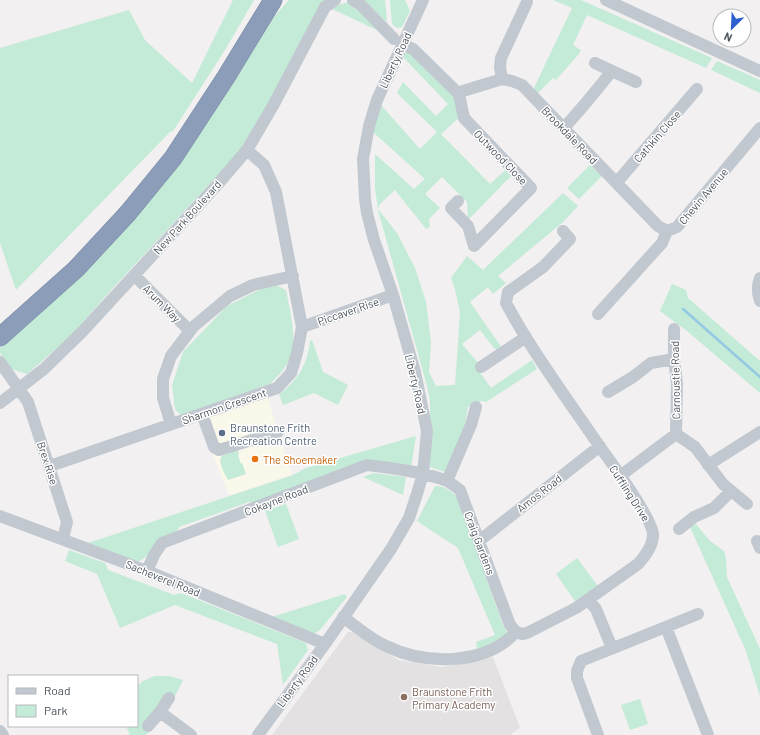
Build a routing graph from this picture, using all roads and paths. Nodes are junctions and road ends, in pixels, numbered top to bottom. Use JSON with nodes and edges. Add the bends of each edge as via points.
{"nodes":[{"id":1,"x":273,"y":0,"type":"edge"},
{"id":2,"x":282,"y":0,"type":"edge"},
{"id":3,"x":335,"y":0,"type":"edge"},
{"id":4,"x":353,"y":0,"type":"edge"},
{"id":5,"x":423,"y":0,"type":"edge"},
{"id":6,"x":606,"y":0,"type":"edge"},
{"id":7,"x":527,"y":2,"type":"dead end"},
{"id":8,"x":260,"y":22,"type":"junction"},
{"id":9,"x":398,"y":41,"type":"junction"},
{"id":10,"x":595,"y":63,"type":"dead end"},
{"id":11,"x":612,"y":71,"type":"junction"},
{"id":12,"x":760,"y":71,"type":"edge"},
{"id":13,"x":502,"y":79,"type":"junction"},
{"id":14,"x":636,"y":82,"type":"dead end"},
{"id":15,"x":697,"y":89,"type":"dead end"},
{"id":16,"x":459,"y":94,"type":"junction"},
{"id":17,"x":564,"y":128,"type":"junction"},
{"id":18,"x":760,"y":128,"type":"edge"},
{"id":19,"x":247,"y":150,"type":"junction"},
{"id":20,"x":617,"y":182,"type":"junction"},
{"id":21,"x":458,"y":201,"type":"dead end"},
{"id":22,"x":667,"y":231,"type":"junction"},
{"id":23,"x":566,"y":235,"type":"dead end"},
{"id":24,"x":134,"y":275,"type":"junction"},
{"id":25,"x":293,"y":276,"type":"junction"},
{"id":26,"x":760,"y":278,"type":"edge"},
{"id":27,"x":393,"y":295,"type":"junction"},
{"id":28,"x":760,"y":301,"type":"edge"},
{"id":29,"x":598,"y":314,"type":"dead end"},
{"id":30,"x":302,"y":327,"type":"junction"},
{"id":31,"x":674,"y":329,"type":"dead end"},
{"id":32,"x":190,"y":331,"type":"junction"},
{"id":33,"x":0,"y":337,"type":"edge"},
{"id":34,"x":526,"y":337,"type":"junction"},
{"id":35,"x":674,"y":359,"type":"junction"},
{"id":36,"x":0,"y":362,"type":"edge"},
{"id":37,"x":481,"y":367,"type":"dead end"},
{"id":38,"x":19,"y":389,"type":"junction"},
{"id":39,"x":608,"y":392,"type":"dead end"},
{"id":40,"x":0,"y":403,"type":"edge"},
{"id":41,"x":476,"y":406,"type":"dead end"},
{"id":42,"x":202,"y":414,"type":"junction"},
{"id":43,"x":171,"y":424,"type":"junction"},
{"id":44,"x":278,"y":432,"type":"dead end"},
{"id":45,"x":760,"y":432,"type":"edge"},
{"id":46,"x":676,"y":434,"type":"junction"},
{"id":47,"x":600,"y":446,"type":"junction"},
{"id":48,"x":708,"y":465,"type":"junction"},
{"id":49,"x":50,"y":466,"type":"junction"},
{"id":50,"x":423,"y":474,"type":"junction"},
{"id":51,"x":620,"y":476,"type":"junction"},
{"id":52,"x":447,"y":481,"type":"junction"},
{"id":53,"x":731,"y":491,"type":"junction"},
{"id":54,"x":747,"y":504,"type":"dead end"},
{"id":55,"x":0,"y":516,"type":"edge"},
{"id":56,"x":679,"y":529,"type":"dead end"},
{"id":57,"x":63,"y":539,"type":"junction"},
{"id":58,"x":479,"y":541,"type":"junction"},
{"id":59,"x":146,"y":571,"type":"junction"},
{"id":60,"x":588,"y":600,"type":"junction"},
{"id":61,"x":698,"y":614,"type":"dead end"},
{"id":62,"x":343,"y":617,"type":"junction"},
{"id":63,"x":666,"y":627,"type":"junction"},
{"id":64,"x":516,"y":632,"type":"junction"},
{"id":65,"x":325,"y":644,"type":"junction"},
{"id":66,"x":612,"y":648,"type":"junction"},
{"id":67,"x":169,"y":698,"type":"dead end"},
{"id":68,"x":160,"y":712,"type":"junction"},
{"id":69,"x":148,"y":726,"type":"dead end"},
{"id":70,"x":0,"y":731,"type":"edge"},
{"id":71,"x":3,"y":735,"type":"edge"},
{"id":72,"x":191,"y":735,"type":"edge"},
{"id":73,"x":258,"y":735,"type":"edge"},
{"id":74,"x":598,"y":735,"type":"edge"},
{"id":75,"x":708,"y":735,"type":"edge"}],
"edges":[{"from":1,"to":8,"type":"highway"},
{"from":2,"to":8,"type":"highway"},
{"from":3,"to":19,"type":"street","name":"New Park Boulevard","via":[[325,7]]},
{"from":4,"to":9,"type":"street"},
{"from":5,"to":9,"type":"street","name":"Liberty Road"},
{"from":6,"to":12,"type":"street"},
{"from":7,"to":13,"type":"street","via":[[501,58]]},
{"from":8,"to":33,"type":"highway","via":[[173,158],[128,213],[76,269]]},
{"from":9,"to":16,"type":"street","via":[[413,49]]},
{"from":9,"to":27,"type":"street","name":"Liberty Road","via":[[369,126],[363,159],[368,213],[374,240]]},
{"from":10,"to":11,"type":"street"},
{"from":11,"to":14,"type":"street"},
{"from":11,"to":17,"type":"street"},
{"from":13,"to":16,"type":"street"},
{"from":13,"to":17,"type":"street","name":"Brookdale Road","via":[[522,85]]},
{"from":15,"to":20,"type":"street","name":"Cathkin Close"},
{"from":16,"to":21,"type":"street","name":"Outwood Close","via":[[464,118],[531,188],[474,246],[468,226],[451,208]]},
{"from":17,"to":20,"type":"street","name":"Brookdale Road"},
{"from":18,"to":22,"type":"street","name":"Chevin Avenue","via":[[677,227]]},
{"from":19,"to":24,"type":"street","name":"New Park Boulevard"},
{"from":19,"to":25,"type":"street","name":"Sharmon Crescent","via":[[264,165],[276,192]]},
{"from":20,"to":22,"type":"street","name":"Brookdale Road","via":[[658,226]]},
{"from":22,"to":29,"type":"street","name":"Chevin Avenue","via":[[662,243]]},
{"from":23,"to":34,"type":"street","name":"Cuffling Drive","via":[[543,267],[508,292],[506,302]]},
{"from":24,"to":32,"type":"street","name":"Arum Way"},
{"from":24,"to":38,"type":"street","name":"New Park Boulevard","via":[[83,331]]},
{"from":25,"to":30,"type":"street","name":"Sharmon Crescent"},
{"from":25,"to":32,"type":"street","name":"Sharmon Crescent","via":[[253,286],[230,296]]},
{"from":26,"to":28,"type":"street"},
{"from":27,"to":30,"type":"street","name":"Piccaver Rise"},
{"from":27,"to":50,"type":"street","name":"Liberty Road","via":[[415,372],[427,430]]},
{"from":30,"to":42,"type":"street","name":"Sharmon Crescent","via":[[291,373],[276,388]]},
{"from":31,"to":35,"type":"street","name":"Carnoustie Road"},
{"from":32,"to":43,"type":"street","name":"Sharmon Crescent","via":[[171,356],[163,379],[163,398]]},
{"from":34,"to":37,"type":"street"},
{"from":34,"to":47,"type":"street","name":"Cuffling Drive"},
{"from":35,"to":39,"type":"street","via":[[651,363]]},
{"from":35,"to":46,"type":"street","name":"Carnoustie Road","via":[[677,384]]},
{"from":36,"to":38,"type":"street","name":"Brex Rise"},
{"from":38,"to":40,"type":"street","name":"New Park Boulevard"},
{"from":38,"to":49,"type":"street","name":"Brex Rise","via":[[28,402]]},
{"from":41,"to":52,"type":"street","via":[[471,425]]},
{"from":42,"to":43,"type":"street","name":"Sharmon Crescent"},
{"from":42,"to":44,"type":"street","via":[[214,447],[219,450]]},
{"from":43,"to":49,"type":"street","name":"Sharmon Crescent"},
{"from":45,"to":48,"type":"street"},
{"from":46,"to":48,"type":"street","via":[[695,447]]},
{"from":46,"to":51,"type":"street","name":"Carnoustie Road"},
{"from":47,"to":51,"type":"street","name":"Cuffling Drive"},
{"from":47,"to":58,"type":"street","name":"Amos Road"},
{"from":48,"to":53,"type":"street"},
{"from":49,"to":57,"type":"street","name":"Brex Rise","via":[[68,522]]},
{"from":50,"to":52,"type":"street","name":"Craig Gardens"},
{"from":50,"to":59,"type":"street","name":"Cokayne Road","via":[[367,465],[162,543]]},
{"from":50,"to":62,"type":"street","name":"Liberty Road","via":[[416,498],[400,534]]},
{"from":51,"to":60,"type":"street","name":"Cuffling Drive","via":[[650,523],[653,534],[651,545],[638,564]]},
{"from":52,"to":58,"type":"street","name":"Craig Gardens","via":[[460,490]]},
{"from":53,"to":54,"type":"street"},
{"from":53,"to":56,"type":"street","via":[[714,508],[694,517]]},
{"from":55,"to":57,"type":"street","name":"Sacheverel Road"},
{"from":57,"to":59,"type":"street","name":"Sacheverel Road"},
{"from":58,"to":64,"type":"street","name":"Craig Gardens","via":[[510,624]]},
{"from":59,"to":65,"type":"street","name":"Sacheverel Road"},
{"from":60,"to":64,"type":"street","name":"Cuffling Drive","via":[[527,633]]},
{"from":60,"to":66,"type":"street","via":[[596,609]]},
{"from":61,"to":63,"type":"street"},
{"from":62,"to":64,"type":"street","via":[[385,646],[433,659],[462,658],[487,651],[502,644]]},
{"from":62,"to":65,"type":"street","name":"Liberty Road"},
{"from":63,"to":66,"type":"street"},
{"from":63,"to":75,"type":"street"},
{"from":65,"to":73,"type":"street","name":"Liberty Road"},
{"from":66,"to":74,"type":"street","via":[[581,661],[577,671],[577,678]]},
{"from":67,"to":68,"type":"street"},
{"from":68,"to":69,"type":"street"},
{"from":68,"to":72,"type":"street"},
{"from":70,"to":71,"type":"street"}]}
